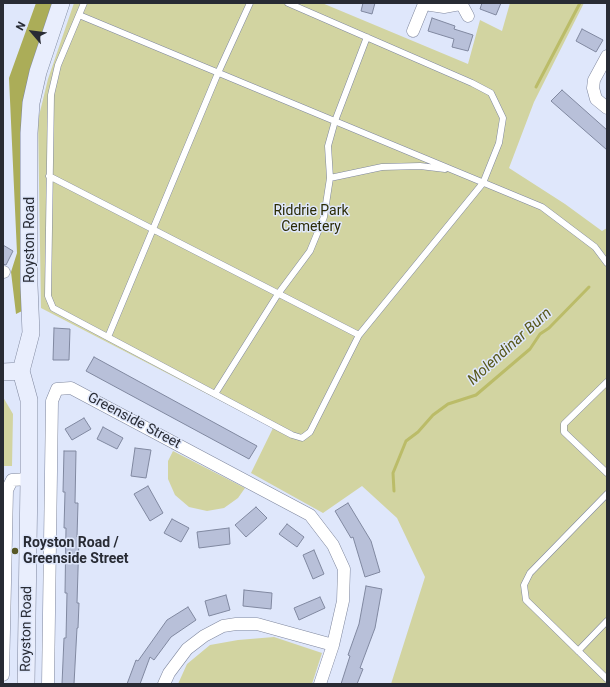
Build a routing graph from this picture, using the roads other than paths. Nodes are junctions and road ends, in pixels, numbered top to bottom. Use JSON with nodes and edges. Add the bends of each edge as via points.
{"nodes":[{"id":1,"x":61,"y":3,"type":"edge"},
{"id":2,"x":84,"y":3,"type":"edge"},
{"id":3,"x":250,"y":3,"type":"edge"},
{"id":4,"x":288,"y":3,"type":"edge"},
{"id":5,"x":460,"y":4,"type":"edge"},
{"id":6,"x":79,"y":15,"type":"junction"},
{"id":7,"x":468,"y":16,"type":"dead end"},
{"id":8,"x":413,"y":31,"type":"dead end"},
{"id":9,"x":367,"y":37,"type":"junction"},
{"id":10,"x":607,"y":56,"type":"edge"},
{"id":11,"x":218,"y":72,"type":"junction"},
{"id":12,"x":607,"y":108,"type":"edge"},
{"id":13,"x":335,"y":121,"type":"junction"},
{"id":14,"x":454,"y":171,"type":"junction"},
{"id":15,"x":49,"y":176,"type":"junction"},
{"id":16,"x":330,"y":178,"type":"junction"},
{"id":17,"x":483,"y":183,"type":"junction"},
{"id":18,"x":154,"y":230,"type":"junction"},
{"id":19,"x":607,"y":263,"type":"edge"},
{"id":20,"x":278,"y":294,"type":"junction"},
{"id":21,"x":359,"y":336,"type":"junction"},
{"id":22,"x":108,"y":337,"type":"junction"},
{"id":23,"x":21,"y":371,"type":"junction"},
{"id":24,"x":3,"y":372,"type":"edge"},
{"id":25,"x":607,"y":382,"type":"edge"},
{"id":26,"x":215,"y":394,"type":"junction"},
{"id":27,"x":607,"y":473,"type":"edge"},
{"id":28,"x":29,"y":478,"type":"junction"},
{"id":29,"x":607,"y":494,"type":"edge"},
{"id":30,"x":607,"y":621,"type":"edge"},
{"id":31,"x":333,"y":645,"type":"junction"},
{"id":32,"x":578,"y":651,"type":"junction"},
{"id":33,"x":3,"y":675,"type":"edge"},
{"id":34,"x":607,"y":679,"type":"edge"},
{"id":35,"x":26,"y":684,"type":"edge"},
{"id":36,"x":48,"y":684,"type":"edge"},
{"id":37,"x":164,"y":684,"type":"edge"},
{"id":38,"x":320,"y":684,"type":"edge"}],
"edges":[{"from":1,"to":23,"type":"street","name":"Royston Road","via":[[38,72],[32,103],[29,285],[31,333]]},
{"from":2,"to":6,"type":"lane"},
{"from":3,"to":11,"type":"lane"},
{"from":4,"to":9,"type":"lane"},
{"from":5,"to":7,"type":"street"},
{"from":5,"to":8,"type":"street","via":[[444,7],[424,4]]},
{"from":6,"to":11,"type":"lane"},
{"from":6,"to":15,"type":"lane","via":[[58,65],[51,95]]},
{"from":9,"to":13,"type":"lane"},
{"from":9,"to":17,"type":"lane","via":[[491,93],[503,118],[499,143]]},
{"from":10,"to":12,"type":"street","via":[[594,80],[593,88],[596,99]]},
{"from":11,"to":13,"type":"lane"},
{"from":11,"to":18,"type":"lane"},
{"from":13,"to":14,"type":"lane"},
{"from":13,"to":16,"type":"lane","via":[[328,146]]},
{"from":14,"to":16,"type":"lane","via":[[420,166],[382,167]]},
{"from":14,"to":17,"type":"lane"},
{"from":15,"to":18,"type":"lane"},
{"from":15,"to":22,"type":"lane","via":[[48,296],[53,308]]},
{"from":16,"to":20,"type":"lane","via":[[324,217],[310,251]]},
{"from":17,"to":19,"type":"lane","via":[[542,207],[595,247]]},
{"from":17,"to":21,"type":"lane"},
{"from":18,"to":20,"type":"lane"},
{"from":18,"to":22,"type":"lane"},
{"from":20,"to":21,"type":"lane"},
{"from":20,"to":26,"type":"lane"},
{"from":21,"to":26,"type":"lane","via":[[310,432],[302,438]]},
{"from":22,"to":26,"type":"lane"},
{"from":23,"to":24,"type":"street"},
{"from":23,"to":28,"type":"street","name":"Royston Road","via":[[29,400]]},
{"from":25,"to":27,"type":"lane","via":[[564,424],[564,432]]},
{"from":28,"to":33,"type":"street","name":"Royston Road","via":[[12,480],[7,490]]},
{"from":28,"to":35,"type":"street","name":"Royston Road"},
{"from":29,"to":32,"type":"lane","via":[[530,573],[524,585],[526,600]]},
{"from":30,"to":32,"type":"lane"},
{"from":31,"to":36,"type":"street","name":"Greenside Street","via":[[343,601],[344,569],[333,545],[310,515],[71,388],[57,389],[52,401]]},
{"from":31,"to":37,"type":"street","via":[[257,624],[223,626],[187,648],[169,672]]},
{"from":31,"to":38,"type":"street","name":"Greenside Street"},
{"from":32,"to":34,"type":"lane"}]}
